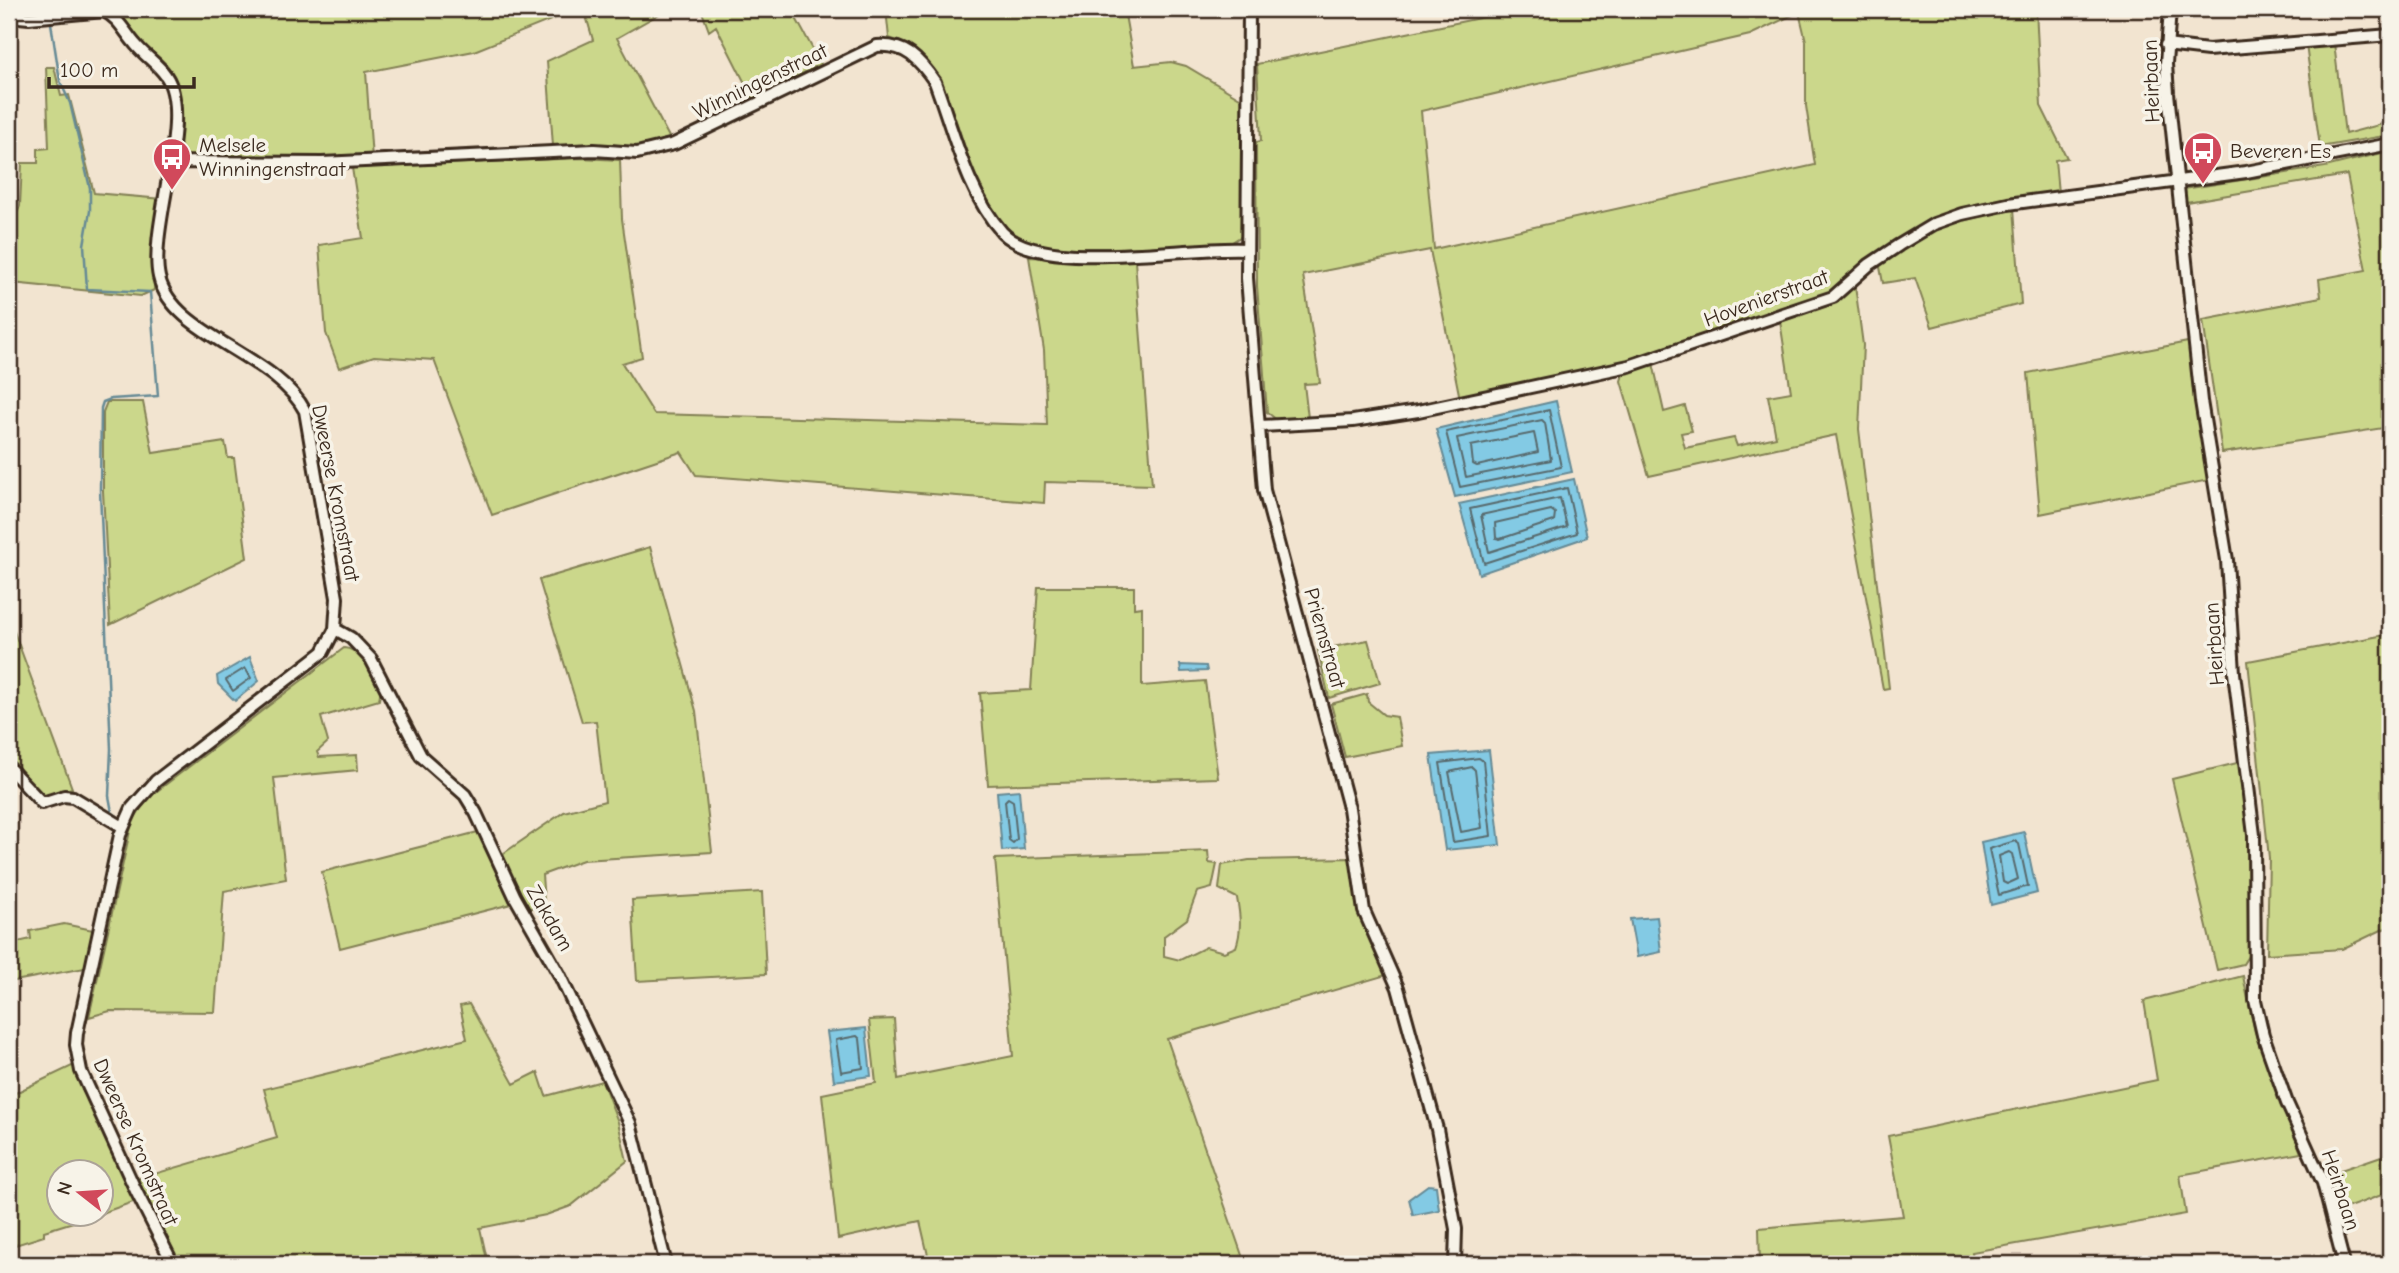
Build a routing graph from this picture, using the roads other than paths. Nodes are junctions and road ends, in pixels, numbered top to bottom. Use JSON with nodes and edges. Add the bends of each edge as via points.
{"nodes":[{"id":1,"x":1249,"y":9,"type":"edge"},
{"id":2,"x":2170,"y":9,"type":"edge"},
{"id":3,"x":9,"y":16,"type":"edge"},
{"id":4,"x":2390,"y":35,"type":"edge"},
{"id":5,"x":2166,"y":45,"type":"junction"},
{"id":6,"x":2390,"y":144,"type":"edge"},
{"id":7,"x":171,"y":162,"type":"junction"},
{"id":8,"x":2177,"y":181,"type":"junction"},
{"id":9,"x":1246,"y":250,"type":"junction"},
{"id":10,"x":1260,"y":426,"type":"junction"},
{"id":11,"x":335,"y":629,"type":"junction"},
{"id":12,"x":9,"y":768,"type":"edge"},
{"id":13,"x":123,"y":827,"type":"junction"},
{"id":14,"x":173,"y":1264,"type":"edge"},
{"id":15,"x":666,"y":1264,"type":"edge"},
{"id":16,"x":1455,"y":1264,"type":"edge"},
{"id":17,"x":2344,"y":1264,"type":"edge"}],
"edges":[{"from":1,"to":9,"type":"street","name":"Priemstraat"},
{"from":2,"to":5,"type":"street","name":"Heirbaan"},
{"from":3,"to":7,"type":"street","name":"Dweerse Kromstraat","via":[[29,18],[96,9],[113,15],[167,77],[173,101]]},
{"from":4,"to":5,"type":"street","via":[[2208,50]]},
{"from":5,"to":8,"type":"street","name":"Heirbaan"},
{"from":6,"to":8,"type":"street","name":"Hovenierstraat"},
{"from":7,"to":9,"type":"street","name":"Winningenstraat","via":[[321,163],[651,151],[877,46],[890,45],[912,53],[935,82],[977,192],[1004,234],[1022,246],[1042,252],[1093,254]]},
{"from":7,"to":11,"type":"street","name":"Dweerse Kromstraat","via":[[158,260],[162,288],[182,313],[289,386],[305,411],[337,598]]},
{"from":8,"to":10,"type":"street","name":"Hovenierstraat","via":[[1962,214],[1899,245],[1833,297],[1611,371],[1405,414]]},
{"from":8,"to":17,"type":"street","name":"Heirbaan","via":[[2201,401],[2227,560],[2234,673],[2254,835],[2255,1000],[2287,1103],[2323,1183]]},
{"from":9,"to":10,"type":"street","name":"Priemstraat"},
{"from":10,"to":16,"type":"street","name":"Priemstraat","via":[[1264,490],[1349,808],[1364,911],[1398,988],[1437,1129],[1457,1229]]},
{"from":11,"to":13,"type":"street","name":"Dweerse Kromstraat","via":[[331,641],[314,659],[156,781],[139,797]]},
{"from":11,"to":15,"type":"street","name":"Zakdam","via":[[371,659],[421,757],[465,795],[476,813],[630,1123]]},
{"from":12,"to":13,"type":"street","via":[[42,803],[73,797]]},
{"from":13,"to":14,"type":"street","name":"Dweerse Kromstraat","via":[[77,1033],[77,1057]]}]}
